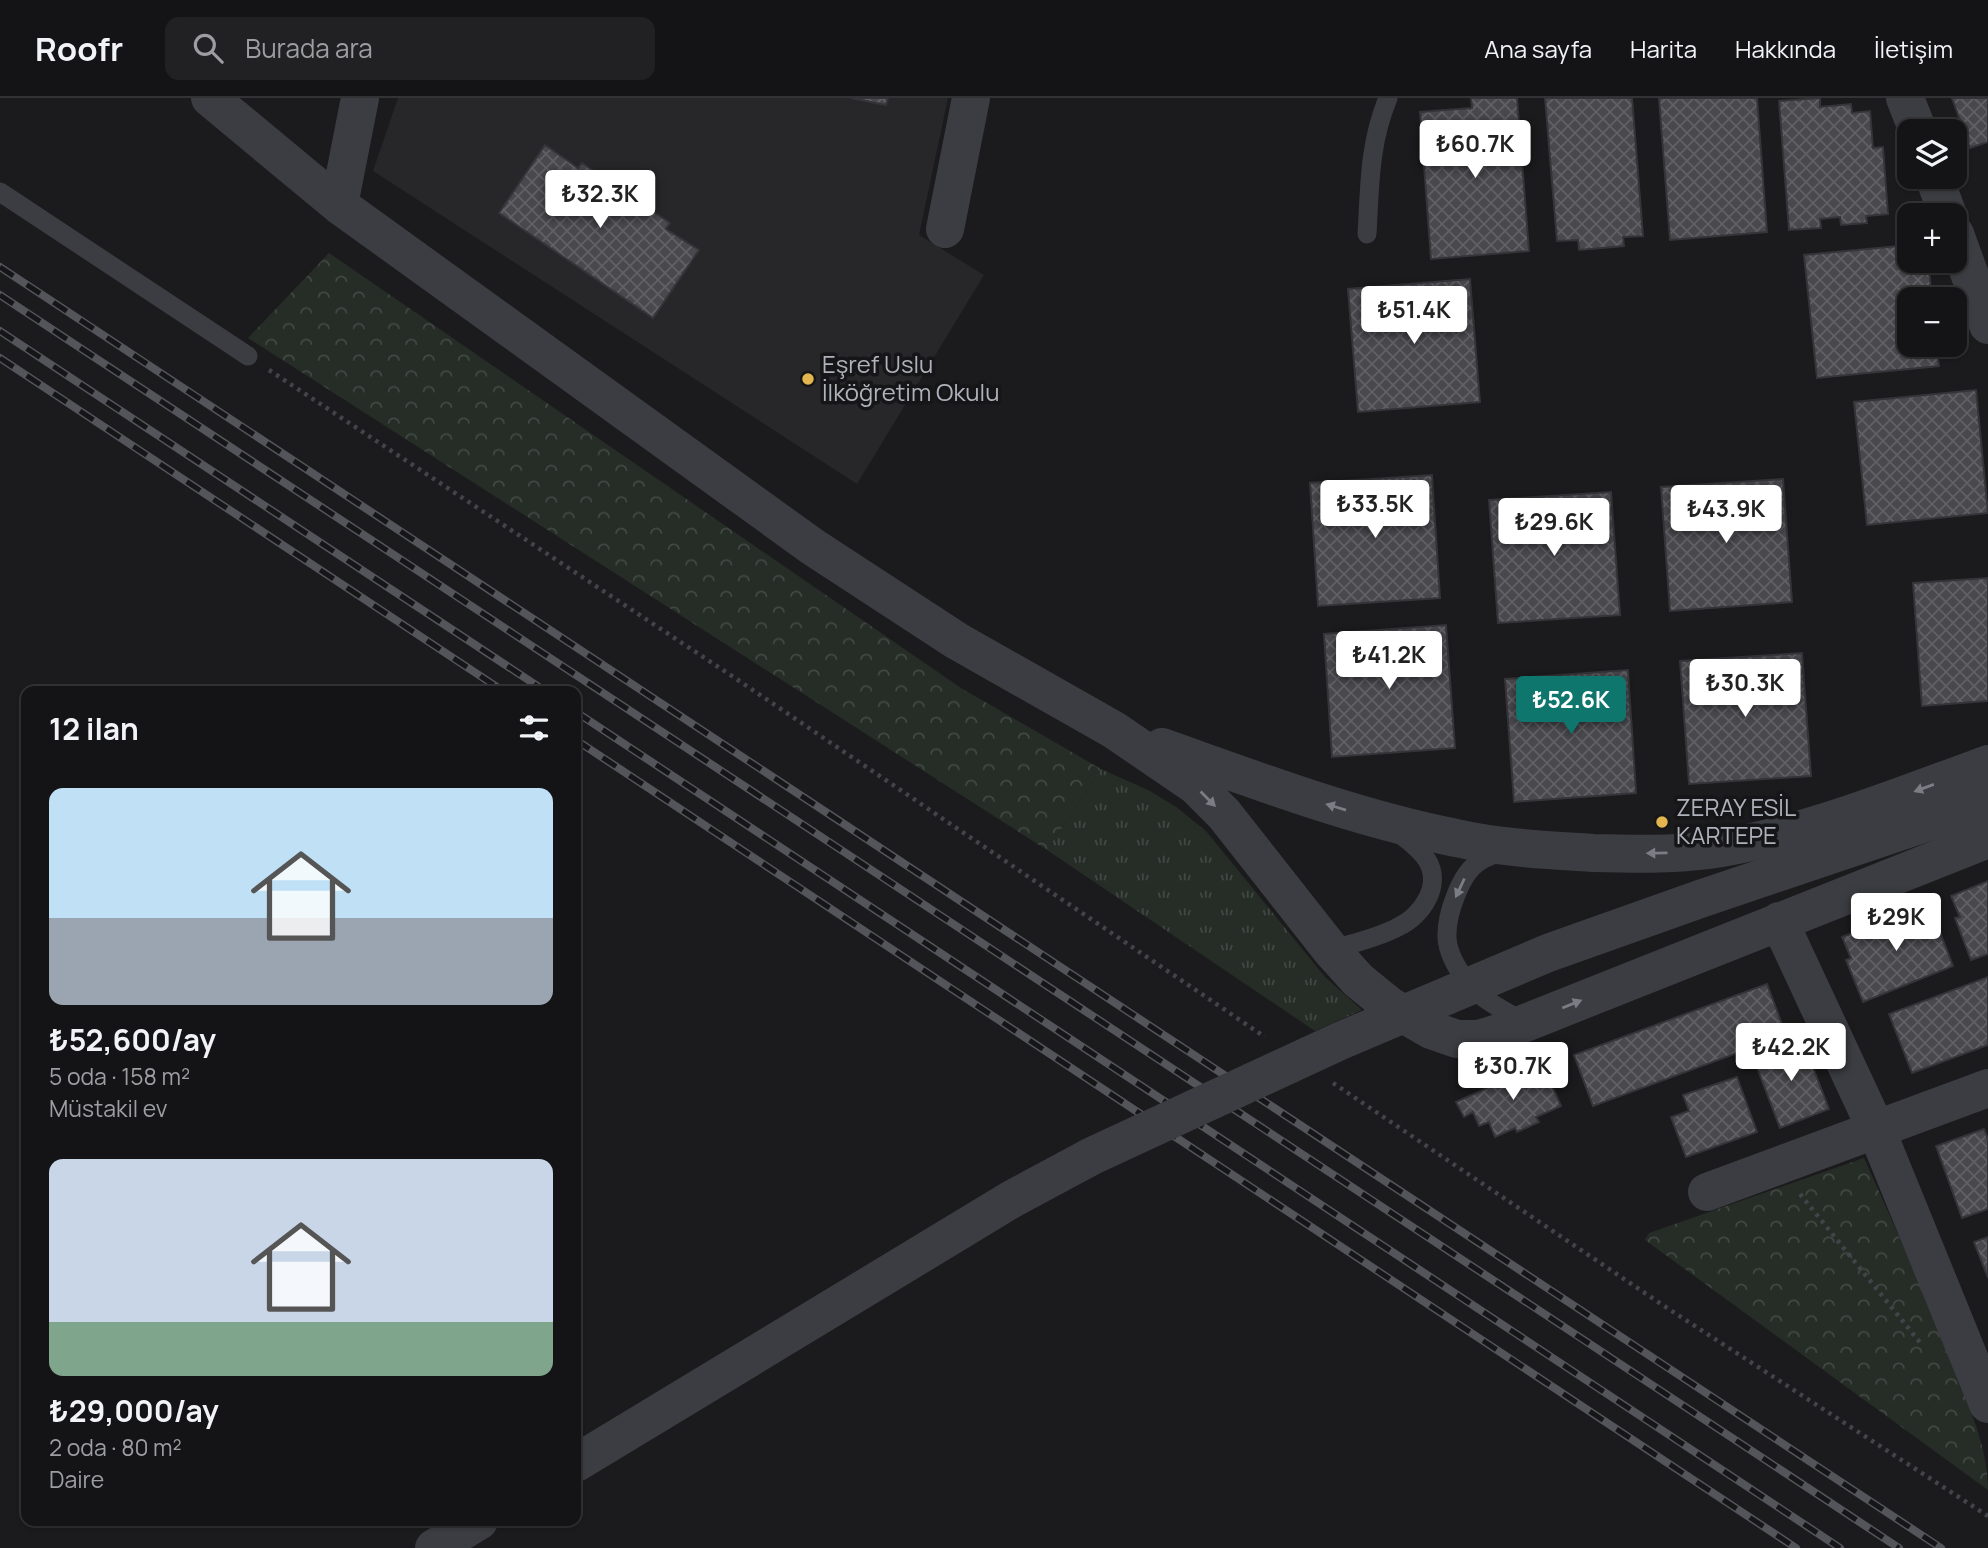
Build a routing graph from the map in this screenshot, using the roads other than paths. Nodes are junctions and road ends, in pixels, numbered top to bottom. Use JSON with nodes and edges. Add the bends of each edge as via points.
{"nodes":[{"id":1,"x":210,"y":98,"type":"edge"},
{"id":2,"x":360,"y":98,"type":"edge"},
{"id":3,"x":971,"y":98,"type":"edge"},
{"id":4,"x":1388,"y":98,"type":"edge"},
{"id":5,"x":1905,"y":98,"type":"edge"},
{"id":6,"x":1913,"y":119,"type":"edge"},
{"id":7,"x":0,"y":192,"type":"edge"},
{"id":8,"x":339,"y":205,"type":"junction"},
{"id":9,"x":944,"y":229,"type":"dead end"},
{"id":10,"x":1367,"y":234,"type":"dead end"},
{"id":11,"x":1967,"y":267,"type":"edge"},
{"id":12,"x":1988,"y":325,"type":"edge"},
{"id":13,"x":248,"y":356,"type":"road end"},
{"id":14,"x":1114,"y":730,"type":"junction"},
{"id":15,"x":1988,"y":764,"type":"edge"},
{"id":16,"x":1988,"y":802,"type":"edge"},
{"id":17,"x":1383,"y":820,"type":"junction"},
{"id":18,"x":1988,"y":839,"type":"edge"},
{"id":19,"x":1511,"y":848,"type":"junction"},
{"id":20,"x":1779,"y":921,"type":"junction"},
{"id":21,"x":1331,"y":950,"type":"junction"},
{"id":22,"x":1526,"y":1023,"type":"junction"},
{"id":23,"x":1988,"y":1088,"type":"edge"},
{"id":24,"x":1876,"y":1129,"type":"junction"},
{"id":25,"x":1707,"y":1192,"type":"dead end"},
{"id":26,"x":1981,"y":1382,"type":"edge"},
{"id":27,"x":581,"y":1460,"type":"edge"},
{"id":28,"x":471,"y":1526,"type":"edge"},
{"id":29,"x":434,"y":1548,"type":"edge"}],
"edges":[{"from":1,"to":8,"type":"street"},
{"from":2,"to":8,"type":"street"},
{"from":3,"to":9,"type":"street"},
{"from":4,"to":10,"type":"lane","via":[[1372,152]]},
{"from":5,"to":6,"type":"street"},
{"from":7,"to":13,"type":"lane"},
{"from":8,"to":14,"type":"street","via":[[836,563],[957,641]]},
{"from":11,"to":12,"type":"street"},
{"from":17,"to":14,"type":"street","one_way":true,"via":[[1303,797]]},
{"from":14,"to":21,"type":"street","one_way":true,"via":[[1196,786],[1224,814]]},
{"from":15,"to":19,"type":"street","one_way":true,"via":[[1826,822],[1707,850],[1609,853]]},
{"from":16,"to":27,"type":"street","bridge":true,"via":[[1548,953],[1340,1041],[1092,1156],[1012,1199]]},
{"from":17,"to":19,"type":"street"},
{"from":17,"to":21,"type":"lane","via":[[1429,862],[1433,882],[1428,899],[1418,914],[1399,927]]},
{"from":18,"to":20,"type":"street"},
{"from":19,"to":22,"type":"lane","one_way":true,"via":[[1478,862],[1463,880],[1451,906],[1447,938],[1454,962],[1469,985]]},
{"from":22,"to":20,"type":"street","one_way":true},
{"from":20,"to":24,"type":"street"},
{"from":21,"to":22,"type":"street","via":[[1390,1006],[1431,1030],[1457,1039],[1479,1039]]},
{"from":23,"to":24,"type":"street"},
{"from":24,"to":25,"type":"street"},
{"from":24,"to":26,"type":"street"},
{"from":28,"to":29,"type":"street"}]}
